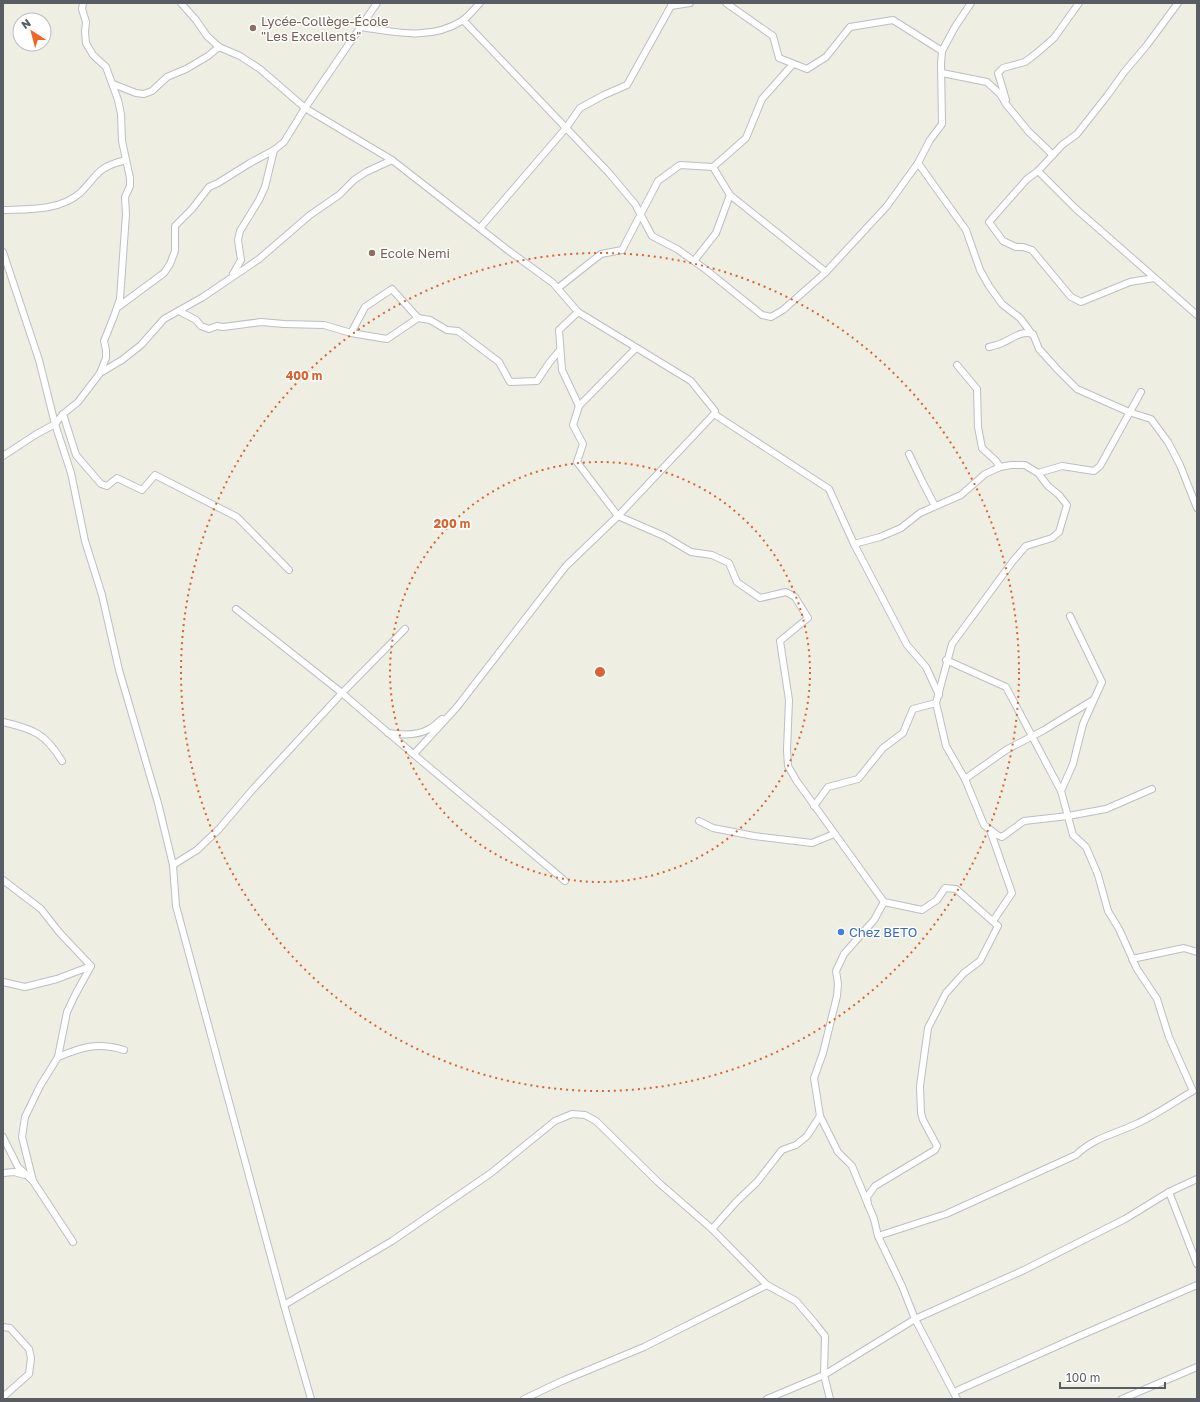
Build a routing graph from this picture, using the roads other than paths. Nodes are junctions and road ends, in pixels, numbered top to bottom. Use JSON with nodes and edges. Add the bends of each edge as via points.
{"nodes":[{"id":1,"x":83,"y":3,"type":"edge"},
{"id":2,"x":181,"y":3,"type":"edge"},
{"id":3,"x":377,"y":3,"type":"edge"},
{"id":4,"x":480,"y":3,"type":"edge"},
{"id":5,"x":690,"y":3,"type":"edge"},
{"id":6,"x":726,"y":3,"type":"edge"},
{"id":7,"x":971,"y":3,"type":"edge"},
{"id":8,"x":1079,"y":3,"type":"edge"},
{"id":9,"x":1178,"y":3,"type":"edge"},
{"id":10,"x":463,"y":20,"type":"junction"},
{"id":11,"x":360,"y":27,"type":"junction"},
{"id":12,"x":219,"y":47,"type":"junction"},
{"id":13,"x":942,"y":51,"type":"junction"},
{"id":14,"x":793,"y":64,"type":"junction"},
{"id":15,"x":942,"y":73,"type":"junction"},
{"id":16,"x":113,"y":84,"type":"junction"},
{"id":17,"x":1006,"y":104,"type":"junction"},
{"id":18,"x":305,"y":108,"type":"junction"},
{"id":19,"x":566,"y":128,"type":"junction"},
{"id":20,"x":274,"y":150,"type":"junction"},
{"id":21,"x":1053,"y":155,"type":"junction"},
{"id":22,"x":126,"y":160,"type":"junction"},
{"id":23,"x":392,"y":160,"type":"junction"},
{"id":24,"x":918,"y":163,"type":"junction"},
{"id":25,"x":713,"y":167,"type":"junction"},
{"id":26,"x":1038,"y":171,"type":"junction"},
{"id":27,"x":730,"y":195,"type":"junction"},
{"id":28,"x":3,"y":210,"type":"edge"},
{"id":29,"x":641,"y":215,"type":"junction"},
{"id":30,"x":480,"y":228,"type":"junction"},
{"id":31,"x":3,"y":252,"type":"edge"},
{"id":32,"x":694,"y":261,"type":"junction"},
{"id":33,"x":826,"y":272,"type":"junction"},
{"id":34,"x":231,"y":277,"type":"junction"},
{"id":35,"x":1154,"y":278,"type":"junction"},
{"id":36,"x":558,"y":288,"type":"junction"},
{"id":37,"x":116,"y":308,"type":"junction"},
{"id":38,"x":179,"y":311,"type":"junction"},
{"id":39,"x":578,"y":312,"type":"junction"},
{"id":40,"x":1197,"y":315,"type":"edge"},
{"id":41,"x":418,"y":318,"type":"junction"},
{"id":42,"x":351,"y":333,"type":"junction"},
{"id":43,"x":1033,"y":334,"type":"junction"},
{"id":44,"x":989,"y":347,"type":"dead end"},
{"id":45,"x":636,"y":348,"type":"junction"},
{"id":46,"x":560,"y":350,"type":"junction"},
{"id":47,"x":957,"y":364,"type":"dead end"},
{"id":48,"x":100,"y":372,"type":"junction"},
{"id":49,"x":1141,"y":392,"type":"dead end"},
{"id":50,"x":579,"y":406,"type":"junction"},
{"id":51,"x":1129,"y":412,"type":"junction"},
{"id":52,"x":63,"y":414,"type":"junction"},
{"id":53,"x":714,"y":414,"type":"junction"},
{"id":54,"x":55,"y":424,"type":"junction"},
{"id":55,"x":909,"y":454,"type":"dead end"},
{"id":56,"x":3,"y":456,"type":"edge"},
{"id":57,"x":1000,"y":467,"type":"junction"},
{"id":58,"x":1038,"y":474,"type":"junction"},
{"id":59,"x":935,"y":506,"type":"junction"},
{"id":60,"x":1197,"y":508,"type":"edge"},
{"id":61,"x":618,"y":516,"type":"junction"},
{"id":62,"x":854,"y":544,"type":"junction"},
{"id":63,"x":289,"y":570,"type":"dead end"},
{"id":64,"x":236,"y":609,"type":"dead end"},
{"id":65,"x":1070,"y":616,"type":"dead end"},
{"id":66,"x":404,"y":629,"type":"dead end"},
{"id":67,"x":946,"y":660,"type":"junction"},
{"id":68,"x":342,"y":693,"type":"junction"},
{"id":69,"x":939,"y":695,"type":"junction"},
{"id":70,"x":1093,"y":700,"type":"junction"},
{"id":71,"x":936,"y":703,"type":"junction"},
{"id":72,"x":457,"y":707,"type":"junction"},
{"id":73,"x":3,"y":722,"type":"edge"},
{"id":74,"x":387,"y":733,"type":"junction"},
{"id":75,"x":1033,"y":736,"type":"junction"},
{"id":76,"x":414,"y":754,"type":"junction"},
{"id":77,"x":62,"y":761,"type":"dead end"},
{"id":78,"x":965,"y":779,"type":"junction"},
{"id":79,"x":1152,"y":789,"type":"dead end"},
{"id":80,"x":1061,"y":791,"type":"junction"},
{"id":81,"x":814,"y":806,"type":"junction"},
{"id":82,"x":1068,"y":816,"type":"junction"},
{"id":83,"x":699,"y":821,"type":"dead end"},
{"id":84,"x":990,"y":829,"type":"junction"},
{"id":85,"x":834,"y":834,"type":"junction"},
{"id":86,"x":173,"y":865,"type":"junction"},
{"id":87,"x":3,"y":880,"type":"edge"},
{"id":88,"x":565,"y":881,"type":"dead end"},
{"id":89,"x":884,"y":902,"type":"junction"},
{"id":90,"x":993,"y":921,"type":"junction"},
{"id":91,"x":1197,"y":952,"type":"edge"},
{"id":92,"x":1132,"y":959,"type":"junction"},
{"id":93,"x":90,"y":966,"type":"junction"},
{"id":94,"x":3,"y":982,"type":"edge"},
{"id":95,"x":124,"y":1050,"type":"dead end"},
{"id":96,"x":58,"y":1057,"type":"junction"},
{"id":97,"x":820,"y":1116,"type":"junction"},
{"id":98,"x":3,"y":1137,"type":"edge"},
{"id":99,"x":3,"y":1173,"type":"edge"},
{"id":100,"x":27,"y":1176,"type":"junction"},
{"id":101,"x":1197,"y":1179,"type":"edge"},
{"id":102,"x":33,"y":1181,"type":"junction"},
{"id":103,"x":1169,"y":1192,"type":"junction"},
{"id":104,"x":868,"y":1205,"type":"junction"},
{"id":105,"x":712,"y":1229,"type":"junction"},
{"id":106,"x":878,"y":1236,"type":"junction"},
{"id":107,"x":73,"y":1242,"type":"dead end"},
{"id":108,"x":1197,"y":1264,"type":"edge"},
{"id":109,"x":767,"y":1285,"type":"junction"},
{"id":110,"x":1197,"y":1285,"type":"edge"},
{"id":111,"x":284,"y":1305,"type":"junction"},
{"id":112,"x":915,"y":1319,"type":"junction"},
{"id":113,"x":3,"y":1327,"type":"edge"},
{"id":114,"x":1197,"y":1367,"type":"edge"},
{"id":115,"x":824,"y":1375,"type":"junction"},
{"id":116,"x":954,"y":1392,"type":"junction"},
{"id":117,"x":3,"y":1398,"type":"edge"},
{"id":118,"x":311,"y":1399,"type":"edge"},
{"id":119,"x":524,"y":1399,"type":"edge"},
{"id":120,"x":767,"y":1399,"type":"edge"},
{"id":121,"x":830,"y":1399,"type":"edge"},
{"id":122,"x":957,"y":1399,"type":"edge"},
{"id":123,"x":1122,"y":1399,"type":"edge"}],
"edges":[{"from":1,"to":16,"type":"street","via":[[86,43],[93,55],[106,67]]},
{"from":2,"to":12,"type":"street"},
{"from":3,"to":11,"type":"street"},
{"from":4,"to":10,"type":"street"},
{"from":5,"to":19,"type":"street","via":[[671,6],[627,86],[580,108]]},
{"from":6,"to":14,"type":"street","via":[[773,36],[779,58]]},
{"from":7,"to":13,"type":"street"},
{"from":8,"to":17,"type":"street","via":[[1054,38],[1038,52],[1026,62],[1003,68],[998,73]]},
{"from":9,"to":21,"type":"street","via":[[1077,134]]},
{"from":10,"to":11,"type":"street","via":[[434,33],[420,34]]},
{"from":10,"to":19,"type":"street"},
{"from":11,"to":18,"type":"street"},
{"from":12,"to":16,"type":"street","via":[[186,69],[167,77],[152,91],[144,94]]},
{"from":12,"to":18,"type":"street","via":[[260,69]]},
{"from":13,"to":14,"type":"street","via":[[893,20],[850,27],[826,57],[807,69]]},
{"from":13,"to":15,"type":"street"},
{"from":14,"to":25,"type":"street","via":[[762,99],[746,138]]},
{"from":15,"to":17,"type":"street","via":[[986,82],[1000,94]]},
{"from":15,"to":24,"type":"street","via":[[942,124]]},
{"from":16,"to":22,"type":"street"},
{"from":17,"to":21,"type":"street","via":[[1028,131]]},
{"from":18,"to":20,"type":"street","via":[[288,136]]},
{"from":18,"to":23,"type":"street"},
{"from":19,"to":29,"type":"street","via":[[609,173]]},
{"from":19,"to":30,"type":"street"},
{"from":20,"to":34,"type":"street","via":[[265,187],[240,231],[238,240],[241,260]]},
{"from":20,"to":37,"type":"street","via":[[209,187],[175,226],[175,251],[164,273]]},
{"from":21,"to":26,"type":"street"},
{"from":22,"to":28,"type":"street","via":[[102,169],[79,194],[68,201],[45,207]]},
{"from":22,"to":37,"type":"street","via":[[130,186],[125,197],[126,229],[120,299]]},
{"from":23,"to":30,"type":"street"},
{"from":23,"to":34,"type":"street","via":[[354,180],[339,195],[293,228],[259,259]]},
{"from":24,"to":33,"type":"street","via":[[887,206]]},
{"from":24,"to":43,"type":"street","via":[[966,230],[980,270],[989,286],[1002,304],[1020,318]]},
{"from":25,"to":27,"type":"street"},
{"from":25,"to":29,"type":"street","via":[[680,165],[658,181]]},
{"from":26,"to":35,"type":"street","via":[[1075,208]]},
{"from":26,"to":35,"type":"street","via":[[1027,179],[989,222],[1003,241],[1032,250],[1071,297],[1081,302],[1130,282]]},
{"from":27,"to":32,"type":"street","via":[[716,232]]},
{"from":27,"to":33,"type":"street"},
{"from":29,"to":32,"type":"street","via":[[652,236]]},
{"from":29,"to":36,"type":"street","via":[[622,250],[601,254]]},
{"from":30,"to":36,"type":"street"},
{"from":31,"to":54,"type":"street","via":[[39,360]]},
{"from":32,"to":33,"type":"street","via":[[762,315],[771,316],[783,310]]},
{"from":34,"to":38,"type":"street"},
{"from":35,"to":40,"type":"street"},
{"from":36,"to":39,"type":"street"},
{"from":37,"to":48,"type":"street","via":[[104,341],[106,358]]},
{"from":38,"to":42,"type":"street","via":[[209,329],[261,322],[324,325]]},
{"from":38,"to":48,"type":"street","via":[[164,319],[141,345],[122,360]]},
{"from":39,"to":45,"type":"street"},
{"from":39,"to":46,"type":"street","via":[[559,330]]},
{"from":41,"to":42,"type":"street","via":[[387,339]]},
{"from":41,"to":42,"type":"street","via":[[392,289],[365,308]]},
{"from":41,"to":46,"type":"street","via":[[430,320],[447,330],[458,331],[499,362],[510,382],[537,381]]},
{"from":43,"to":44,"type":"street","via":[[1019,334]]},
{"from":43,"to":51,"type":"street","via":[[1039,349],[1077,389]]},
{"from":45,"to":50,"type":"street"},
{"from":45,"to":53,"type":"street","via":[[690,381],[715,411]]},
{"from":46,"to":50,"type":"street","via":[[562,370]]},
{"from":47,"to":57,"type":"street","via":[[977,389],[978,427],[982,448]]},
{"from":48,"to":52,"type":"street","via":[[78,402]]},
{"from":49,"to":51,"type":"street"},
{"from":50,"to":61,"type":"street","via":[[573,426],[583,444],[577,462]]},
{"from":51,"to":58,"type":"street","via":[[1100,466],[1094,471],[1062,466]]},
{"from":51,"to":60,"type":"street","via":[[1150,419],[1161,432],[1180,465]]},
{"from":52,"to":54,"type":"street"},
{"from":52,"to":63,"type":"street","via":[[76,454],[101,484],[107,486],[117,478],[142,490],[155,476],[237,517]]},
{"from":53,"to":61,"type":"street"},
{"from":53,"to":62,"type":"street","via":[[829,489]]},
{"from":54,"to":56,"type":"street"},
{"from":54,"to":86,"type":"street","via":[[71,473],[85,541],[102,595],[119,670],[158,803]]},
{"from":55,"to":59,"type":"street"},
{"from":57,"to":58,"type":"street","via":[[1025,465]]},
{"from":57,"to":59,"type":"street","via":[[985,474],[961,495]]},
{"from":58,"to":67,"type":"street","via":[[1067,505],[1059,532],[1052,538],[1026,546],[952,644]]},
{"from":59,"to":62,"type":"street","via":[[920,513],[901,528]]},
{"from":61,"to":72,"type":"street","via":[[566,566]]},
{"from":61,"to":81,"type":"street","via":[[664,536],[691,552],[712,555],[729,563],[737,582],[760,598],[786,592],[795,597],[808,618],[780,641],[789,700],[788,766]]},
{"from":62,"to":69,"type":"street","via":[[907,645],[926,666]]},
{"from":64,"to":68,"type":"street"},
{"from":65,"to":70,"type":"street","via":[[1102,682]]},
{"from":66,"to":68,"type":"street"},
{"from":67,"to":69,"type":"street"},
{"from":67,"to":75,"type":"street","via":[[1006,687]]},
{"from":68,"to":74,"type":"street"},
{"from":68,"to":86,"type":"street","via":[[219,829],[197,850]]},
{"from":69,"to":71,"type":"street"},
{"from":70,"to":75,"type":"street"},
{"from":70,"to":80,"type":"street","via":[[1083,724],[1073,764]]},
{"from":71,"to":78,"type":"street","via":[[946,746]]},
{"from":71,"to":81,"type":"street","via":[[913,709],[903,733],[883,748],[858,779],[828,787]]},
{"from":72,"to":74,"type":"street","via":[[430,729],[405,735]]},
{"from":72,"to":76,"type":"street"},
{"from":73,"to":77,"type":"street","via":[[23,726],[42,736],[55,749]]},
{"from":74,"to":76,"type":"street"},
{"from":75,"to":78,"type":"street","via":[[1006,750]]},
{"from":75,"to":80,"type":"street"},
{"from":76,"to":88,"type":"street"},
{"from":78,"to":84,"type":"street","via":[[984,825]]},
{"from":79,"to":82,"type":"street","via":[[1106,809]]},
{"from":80,"to":82,"type":"street"},
{"from":81,"to":85,"type":"street"},
{"from":82,"to":84,"type":"street","via":[[1024,821],[1002,837]]},
{"from":82,"to":92,"type":"street","via":[[1073,835],[1086,847],[1098,875],[1108,911]]},
{"from":83,"to":85,"type":"street","via":[[713,828],[754,836],[812,843]]},
{"from":84,"to":90,"type":"street","via":[[1012,893]]},
{"from":85,"to":89,"type":"street"},
{"from":86,"to":111,"type":"street","via":[[176,906]]},
{"from":87,"to":93,"type":"street","via":[[41,909]]},
{"from":89,"to":90,"type":"street","via":[[922,910],[937,900],[945,888],[956,889]]},
{"from":89,"to":97,"type":"street","via":[[874,920],[844,954],[836,972],[837,996],[814,1078]]},
{"from":90,"to":104,"type":"street","via":[[998,926],[980,961],[964,973],[946,993],[928,1028],[920,1086],[921,1113],[937,1146],[935,1150],[875,1186],[867,1197]]},
{"from":91,"to":92,"type":"street","via":[[1184,948]]},
{"from":92,"to":106,"type":"street","via":[[1156,999],[1169,1037],[1193,1091],[1137,1124],[1100,1138],[1076,1155],[946,1214]]},
{"from":93,"to":94,"type":"street","via":[[58,979],[25,987]]},
{"from":93,"to":96,"type":"street","via":[[67,1012]]},
{"from":95,"to":96,"type":"street","via":[[87,1046]]},
{"from":96,"to":102,"type":"street","via":[[25,1117],[22,1137]]},
{"from":97,"to":104,"type":"street","via":[[838,1152],[852,1166]]},
{"from":97,"to":105,"type":"street","via":[[807,1136],[796,1145],[782,1150],[757,1182]]},
{"from":98,"to":100,"type":"street","via":[[18,1167]]},
{"from":99,"to":100,"type":"street","via":[[14,1172]]},
{"from":100,"to":102,"type":"street"},
{"from":101,"to":103,"type":"street"},
{"from":102,"to":107,"type":"street"},
{"from":103,"to":108,"type":"street"},
{"from":103,"to":112,"type":"street","via":[[1125,1218],[1024,1270]]},
{"from":104,"to":106,"type":"street"},
{"from":105,"to":109,"type":"street"},
{"from":105,"to":111,"type":"street","via":[[658,1182],[596,1121],[585,1115],[572,1114],[555,1121],[491,1173],[392,1242]]},
{"from":106,"to":112,"type":"street"},
{"from":109,"to":115,"type":"street","via":[[796,1301],[825,1336]]},
{"from":109,"to":119,"type":"street","via":[[644,1347]]},
{"from":110,"to":116,"type":"street"},
{"from":111,"to":118,"type":"street"},
{"from":112,"to":115,"type":"street"},
{"from":112,"to":116,"type":"street"},
{"from":113,"to":117,"type":"street","via":[[10,1328],[22,1339],[29,1349],[31,1358],[29,1374]]},
{"from":114,"to":123,"type":"street"},
{"from":115,"to":120,"type":"street"},
{"from":115,"to":121,"type":"street"},
{"from":116,"to":122,"type":"street"}]}
